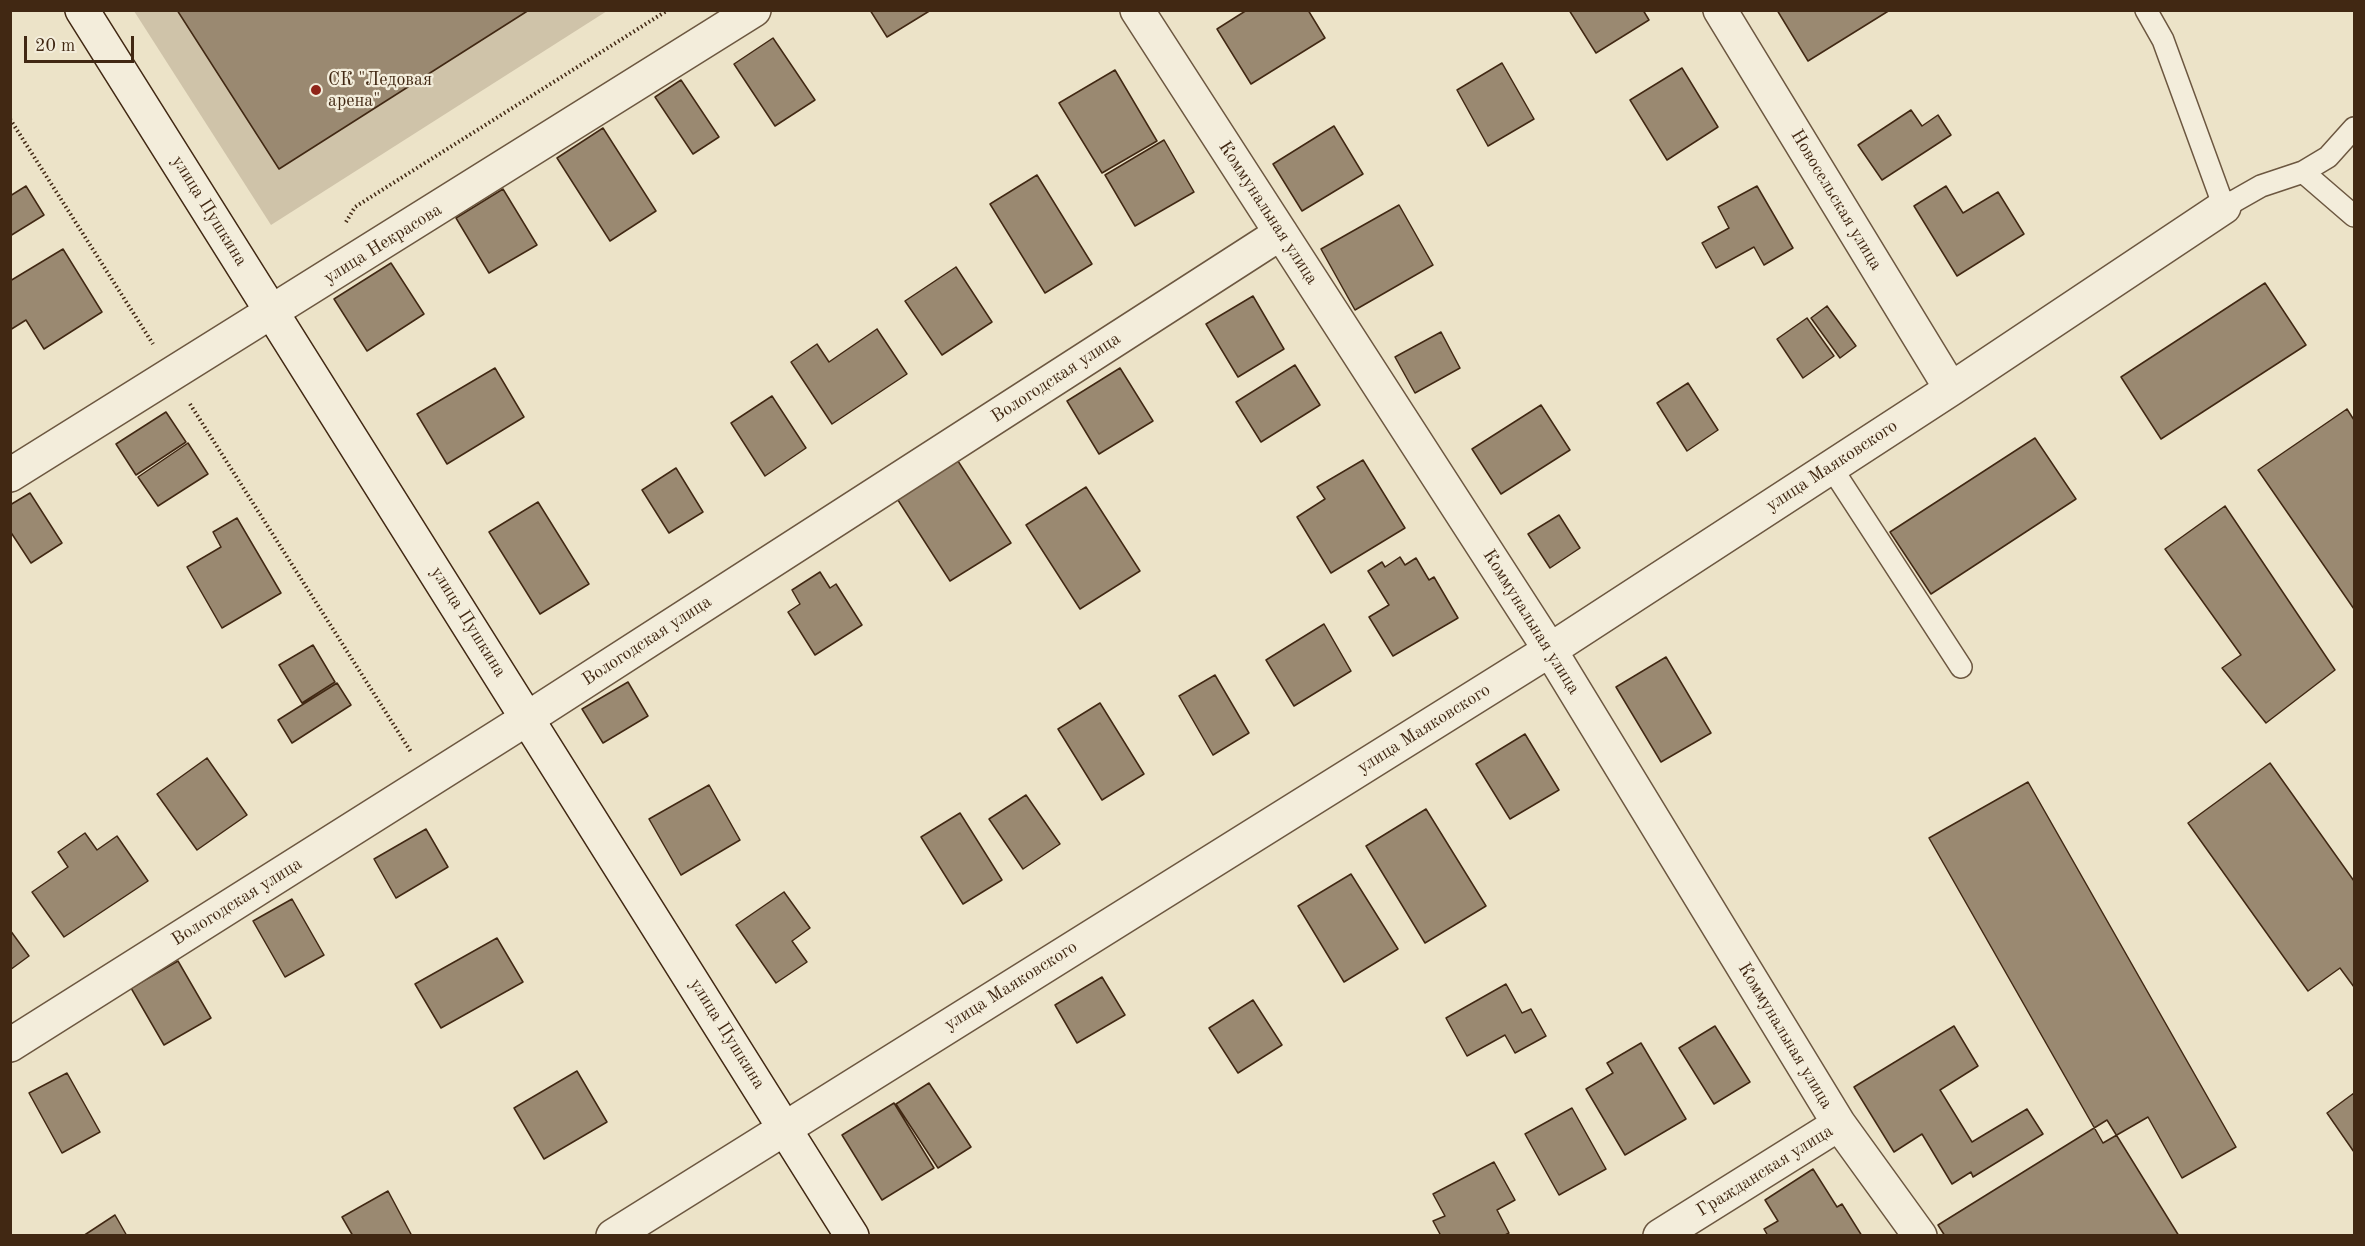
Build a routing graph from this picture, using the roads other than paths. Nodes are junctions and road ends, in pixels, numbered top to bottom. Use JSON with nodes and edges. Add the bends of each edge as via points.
{"nodes":[{"id":1,"x":82,"y":10,"type":"edge"},
{"id":2,"x":754,"y":10,"type":"edge"},
{"id":3,"x":1137,"y":10,"type":"edge"},
{"id":4,"x":1720,"y":10,"type":"edge"},
{"id":5,"x":2146,"y":10,"type":"edge"},
{"id":6,"x":2355,"y":128,"type":"edge"},
{"id":7,"x":2303,"y":172,"type":"junction"},
{"id":8,"x":2224,"y":207,"type":"junction"},
{"id":9,"x":2355,"y":216,"type":"edge"},
{"id":10,"x":1281,"y":233,"type":"junction"},
{"id":11,"x":273,"y":313,"type":"junction"},
{"id":12,"x":1951,"y":389,"type":"junction"},
{"id":13,"x":1831,"y":467,"type":"junction"},
{"id":14,"x":10,"y":475,"type":"edge"},
{"id":15,"x":1550,"y":650,"type":"junction"},
{"id":16,"x":1962,"y":667,"type":"dead end"},
{"id":17,"x":528,"y":718,"type":"junction"},
{"id":18,"x":10,"y":1045,"type":"edge"},
{"id":19,"x":1839,"y":1124,"type":"junction"},
{"id":20,"x":786,"y":1127,"type":"junction"},
{"id":21,"x":613,"y":1236,"type":"edge"},
{"id":22,"x":852,"y":1236,"type":"edge"},
{"id":23,"x":1660,"y":1236,"type":"edge"},
{"id":24,"x":1920,"y":1236,"type":"edge"}],
"edges":[{"from":1,"to":11,"type":"street","name":"улица Пушкина"},
{"from":2,"to":11,"type":"street","name":"улица Некрасова"},
{"from":3,"to":10,"type":"street","name":"Коммунальная улица"},
{"from":4,"to":12,"type":"street","name":"Новосельская улица"},
{"from":5,"to":8,"type":"lane","via":[[2163,40]]},
{"from":6,"to":7,"type":"lane","via":[[2328,157]]},
{"from":7,"to":8,"type":"lane","via":[[2261,186]]},
{"from":7,"to":9,"type":"lane"},
{"from":8,"to":12,"type":"street","name":"улица Маяковского"},
{"from":10,"to":15,"type":"street","name":"Коммунальная улица"},
{"from":10,"to":17,"type":"street","name":"Вологодская улица"},
{"from":11,"to":14,"type":"street","name":"улица Некрасова"},
{"from":11,"to":17,"type":"street","name":"улица Пушкина"},
{"from":12,"to":13,"type":"street","name":"улица Маяковского"},
{"from":13,"to":15,"type":"street","name":"улица Маяковского"},
{"from":13,"to":16,"type":"lane"},
{"from":15,"to":19,"type":"street","name":"Коммунальная улица"},
{"from":15,"to":20,"type":"street","name":"улица Маяковского"},
{"from":17,"to":18,"type":"street","name":"Вологодская улица"},
{"from":17,"to":20,"type":"street","name":"улица Пушкина"},
{"from":19,"to":23,"type":"street","name":"Гражданская улица"},
{"from":19,"to":24,"type":"street","name":"Коммунальная улица"},
{"from":20,"to":21,"type":"street","name":"улица Маяковского"},
{"from":20,"to":22,"type":"street","name":"улица Пушкина"}]}
